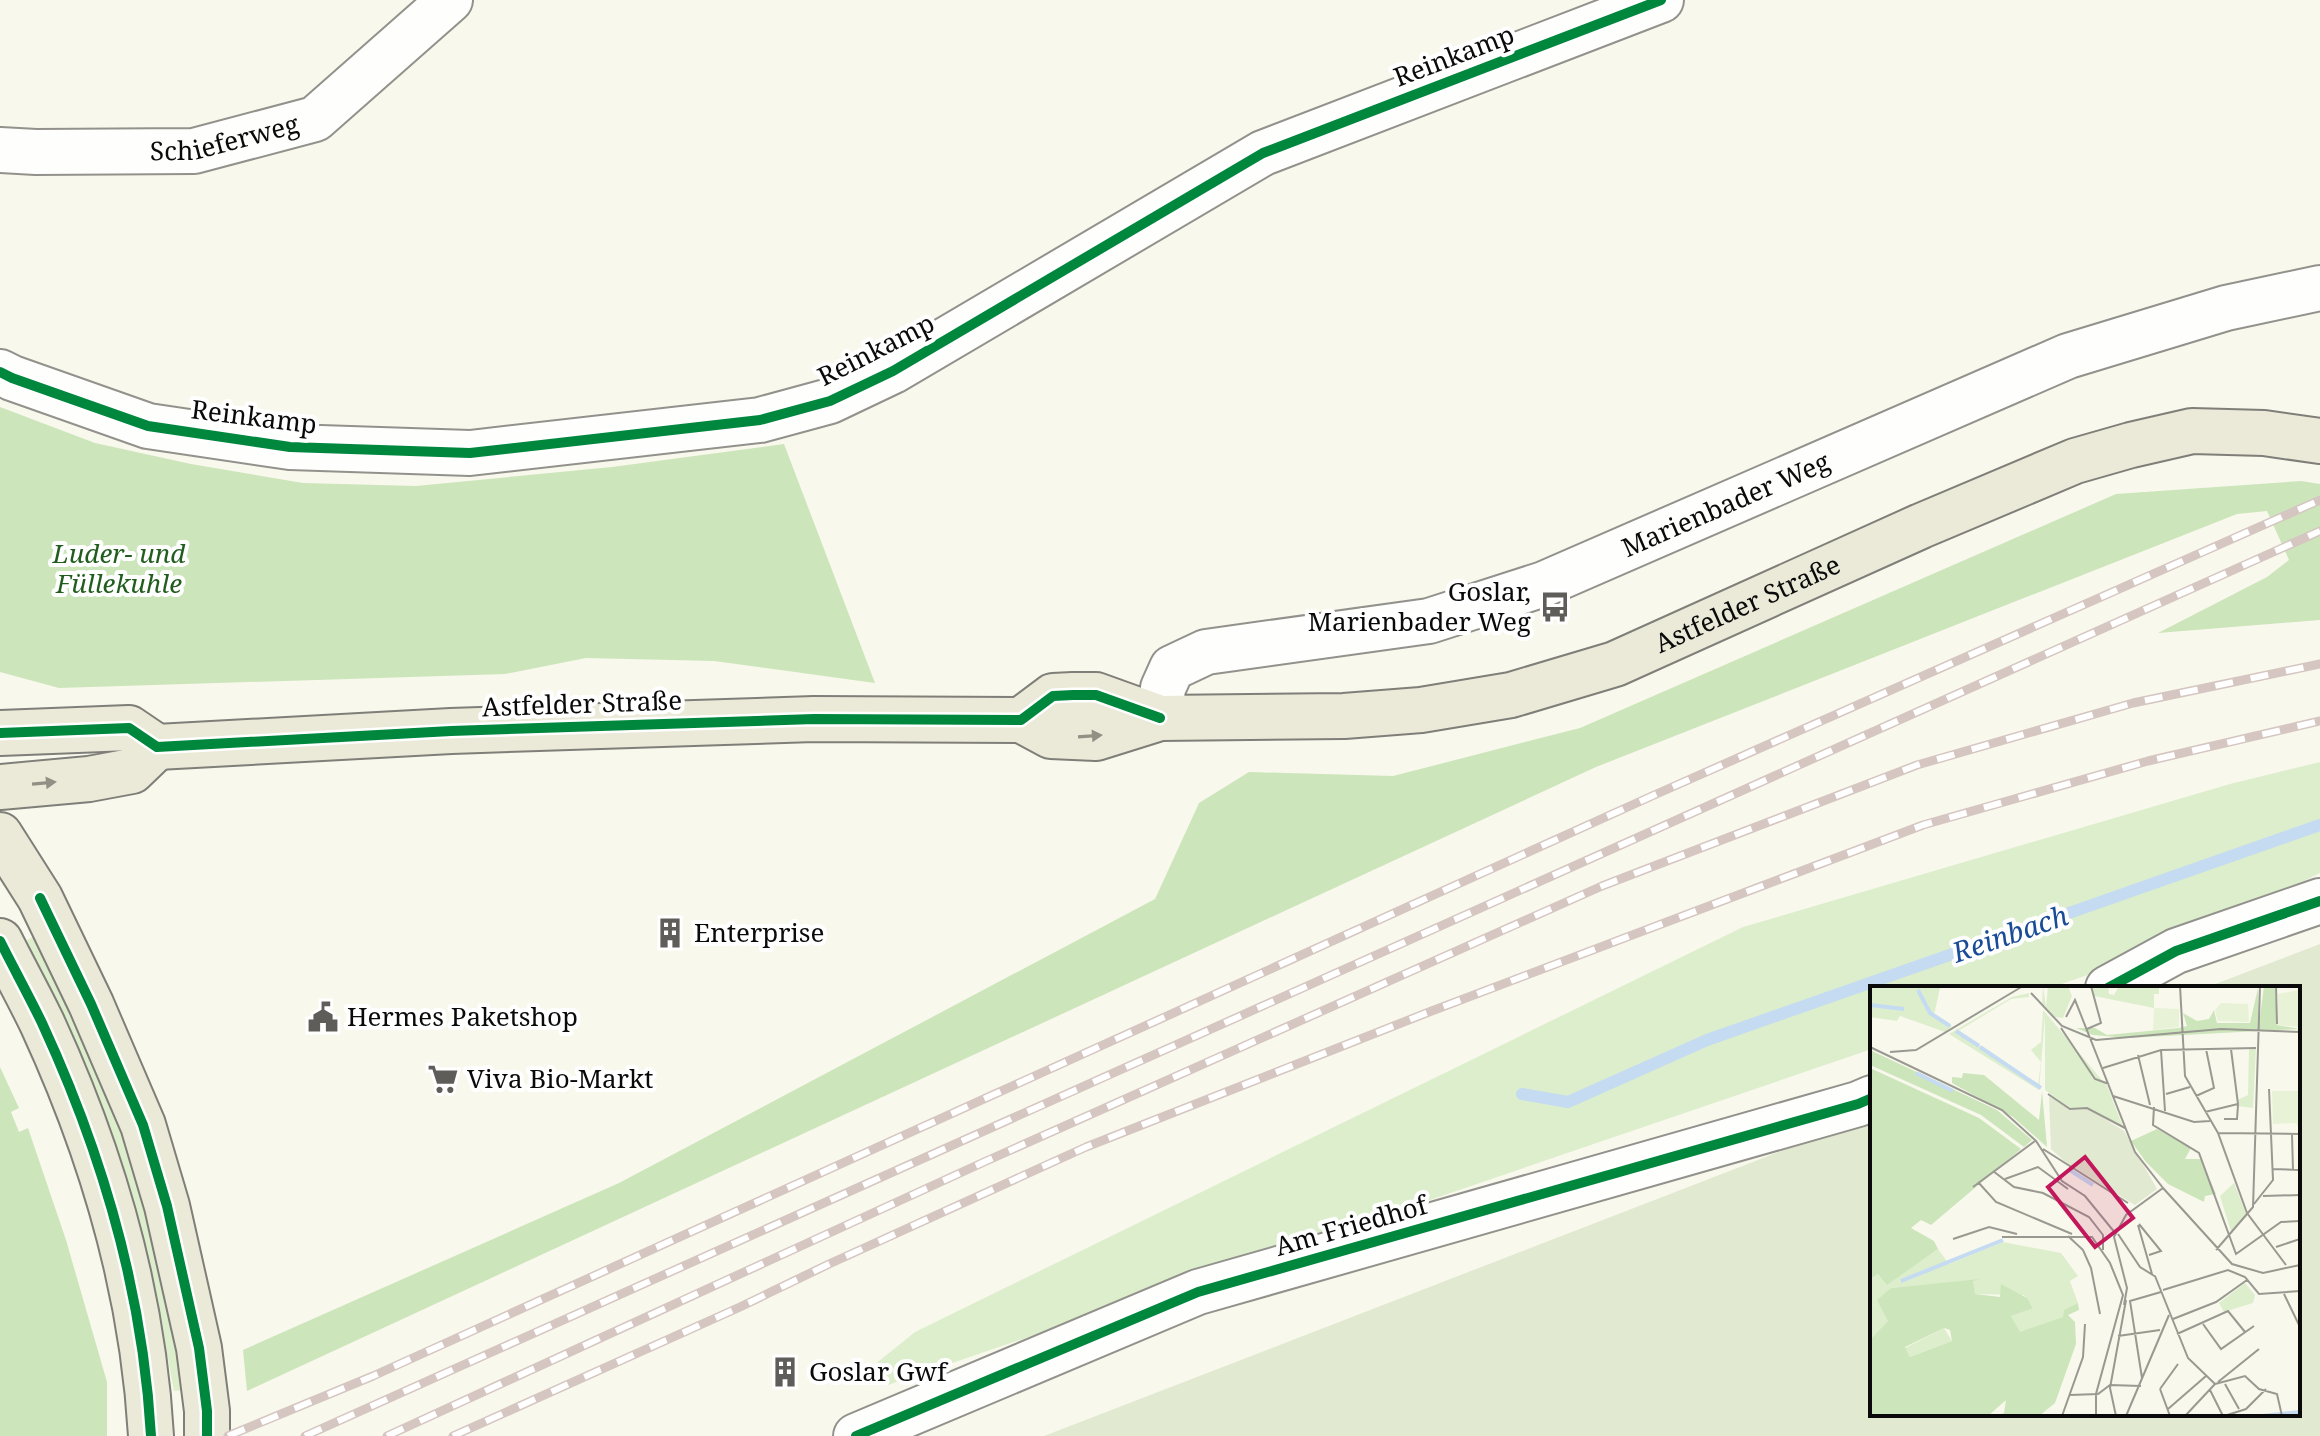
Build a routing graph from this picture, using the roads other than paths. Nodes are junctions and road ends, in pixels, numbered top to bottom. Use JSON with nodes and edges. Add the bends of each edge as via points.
{"nodes":[{"id":1,"x":450,"y":0,"type":"edge"},
{"id":2,"x":1661,"y":0,"type":"edge"},
{"id":3,"x":0,"y":150,"type":"edge"},
{"id":4,"x":2320,"y":288,"type":"edge"},
{"id":5,"x":0,"y":372,"type":"edge"},
{"id":6,"x":2320,"y":441,"type":"edge"},
{"id":7,"x":1160,"y":718,"type":"junction"},
{"id":8,"x":0,"y":733,"type":"edge"},
{"id":9,"x":157,"y":747,"type":"junction"},
{"id":10,"x":0,"y":787,"type":"edge"},
{"id":11,"x":0,"y":835,"type":"edge"},
{"id":12,"x":2320,"y":901,"type":"edge"},
{"id":13,"x":0,"y":941,"type":"edge"},
{"id":14,"x":2112,"y":986,"type":"edge"},
{"id":15,"x":1870,"y":1099,"type":"edge"},
{"id":16,"x":151,"y":1436,"type":"edge"},
{"id":17,"x":207,"y":1436,"type":"edge"},
{"id":18,"x":856,"y":1436,"type":"edge"}],
"edges":[{"from":1,"to":3,"type":"street","name":"Schieferweg","via":[[315,119],[194,151]]},
{"from":2,"to":5,"type":"street","name":"Reinkamp","via":[[1263,153],[893,371],[830,401],[760,420],[470,453],[290,447],[148,426]]},
{"from":4,"to":7,"type":"street","name":"Marienbader Weg","via":[[2226,308],[2068,356],[1544,584],[1429,621],[1206,652],[1172,668],[1163,688]]},
{"from":6,"to":7,"type":"main road","name":"Astfelder Straße","via":[[2192,431],[2075,461],[1615,664],[1511,695],[1344,716]]},
{"from":7,"to":9,"type":"main road","name":"Astfelder Straße","via":[[1096,695],[1073,695],[1053,696],[1021,720],[577,726]]},
{"from":8,"to":9,"type":"main road","via":[[129,728]]},
{"from":10,"to":9,"type":"main road","one_way":true,"via":[[132,771]]},
{"from":11,"to":17,"type":"main road","via":[[40,898],[143,1125],[199,1348]]},
{"from":12,"to":14,"type":"street","via":[[2176,951]]},
{"from":13,"to":16,"type":"main road","via":[[42,1024],[91,1144],[130,1278],[145,1358]]},
{"from":15,"to":18,"type":"street","name":"Am Friedhof","via":[[1198,1292]]}]}
